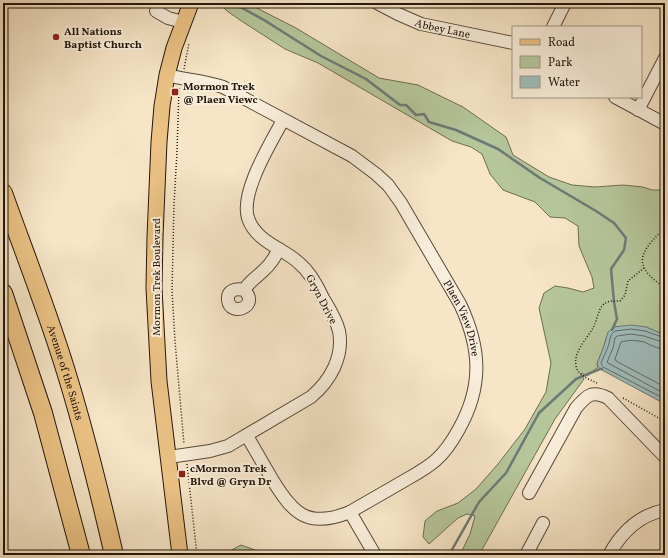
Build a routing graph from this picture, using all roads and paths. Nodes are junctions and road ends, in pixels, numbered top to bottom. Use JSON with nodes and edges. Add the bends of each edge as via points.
{"nodes":[{"id":1,"x":204,"y":3,"type":"edge"},
{"id":2,"x":377,"y":3,"type":"edge"},
{"id":3,"x":565,"y":3,"type":"edge"},
{"id":4,"x":196,"y":8,"type":"edge"},
{"id":5,"x":156,"y":11,"type":"dead end"},
{"id":6,"x":183,"y":22,"type":"junction"},
{"id":7,"x":554,"y":26,"type":"edge"},
{"id":8,"x":190,"y":38,"type":"dead end"},
{"id":9,"x":512,"y":43,"type":"edge"},
{"id":10,"x":665,"y":58,"type":"edge"},
{"id":11,"x":174,"y":77,"type":"junction"},
{"id":12,"x":617,"y":98,"type":"edge"},
{"id":13,"x":638,"y":110,"type":"junction"},
{"id":14,"x":283,"y":120,"type":"junction"},
{"id":15,"x":665,"y":124,"type":"edge"},
{"id":16,"x":3,"y":193,"type":"edge"},
{"id":17,"x":665,"y":228,"type":"edge"},
{"id":18,"x":279,"y":249,"type":"junction"},
{"id":19,"x":644,"y":268,"type":"junction"},
{"id":20,"x":665,"y":287,"type":"edge"},
{"id":21,"x":244,"y":290,"type":"dead end"},
{"id":22,"x":3,"y":293,"type":"edge"},
{"id":23,"x":598,"y":384,"type":"dead end"},
{"id":24,"x":618,"y":395,"type":"dead end"},
{"id":25,"x":665,"y":424,"type":"edge"},
{"id":26,"x":247,"y":436,"type":"junction"},
{"id":27,"x":185,"y":455,"type":"junction"},
{"id":28,"x":169,"y":457,"type":"junction"},
{"id":29,"x":665,"y":457,"type":"edge"},
{"id":30,"x":529,"y":493,"type":"dead end"},
{"id":31,"x":665,"y":510,"type":"edge"},
{"id":32,"x":350,"y":512,"type":"junction"},
{"id":33,"x":543,"y":522,"type":"dead end"},
{"id":34,"x":81,"y":555,"type":"edge"},
{"id":35,"x":114,"y":555,"type":"edge"},
{"id":36,"x":180,"y":555,"type":"edge"},
{"id":37,"x":197,"y":555,"type":"edge"},
{"id":38,"x":374,"y":555,"type":"edge"},
{"id":39,"x":526,"y":555,"type":"edge"},
{"id":40,"x":610,"y":555,"type":"edge"}],
"edges":[{"from":1,"to":4,"type":"path"},
{"from":2,"to":9,"type":"street","name":"Abbey Lane","via":[[422,24]]},
{"from":3,"to":7,"type":"street"},
{"from":4,"to":6,"type":"main road","name":"Mormon Trek Boulevard"},
{"from":5,"to":6,"type":"street"},
{"from":6,"to":11,"type":"main road","name":"Mormon Trek Boulevard","via":[[174,48]]},
{"from":8,"to":11,"type":"path"},
{"from":10,"to":13,"type":"street"},
{"from":11,"to":14,"type":"street","name":"Plaen View Drive","via":[[223,87]]},
{"from":11,"to":27,"type":"path","via":[[180,86],[172,291]]},
{"from":11,"to":28,"type":"main road","name":"Mormon Trek Boulevard","via":[[162,106],[154,288],[159,381]]},
{"from":12,"to":13,"type":"street"},
{"from":13,"to":15,"type":"street"},
{"from":14,"to":18,"type":"street","name":"Gryn Drive","via":[[252,181],[246,206],[248,218],[254,228],[262,238]]},
{"from":14,"to":32,"type":"street","name":"Plaen View Drive","via":[[352,156],[388,185],[460,304],[474,341],[474,392],[471,406],[455,438],[427,467]]},
{"from":16,"to":35,"type":"highway","name":"Avenue of the Saints","via":[[70,383],[92,460]]},
{"from":17,"to":19,"type":"path","via":[[642,256]]},
{"from":18,"to":21,"type":"street","via":[[273,261],[248,283]]},
{"from":18,"to":26,"type":"street","name":"Gryn Drive","via":[[300,263],[315,283],[336,321],[340,342],[338,357],[334,370],[311,397]]},
{"from":19,"to":20,"type":"path","via":[[657,283]]},
{"from":19,"to":23,"type":"path","via":[[628,281],[625,295],[620,301],[609,301],[602,306],[576,358],[576,366],[581,375]]},
{"from":22,"to":34,"type":"highway","via":[[43,413]]},
{"from":24,"to":25,"type":"path","via":[[664,421]]},
{"from":26,"to":27,"type":"street","name":"Gryn Drive","via":[[218,450]]},
{"from":26,"to":32,"type":"street","name":"Plaen View Drive","via":[[280,491],[291,507],[300,514],[322,520]]},
{"from":27,"to":28,"type":"street","name":"Gryn Drive"},
{"from":27,"to":37,"type":"path"},
{"from":28,"to":36,"type":"main road","name":"Mormon Trek Boulevard"},
{"from":29,"to":30,"type":"street","via":[[608,398],[593,394],[584,398],[576,408]]},
{"from":31,"to":40,"type":"street","via":[[651,514],[633,525],[615,544]]},
{"from":32,"to":38,"type":"street"},
{"from":33,"to":39,"type":"street"}]}
